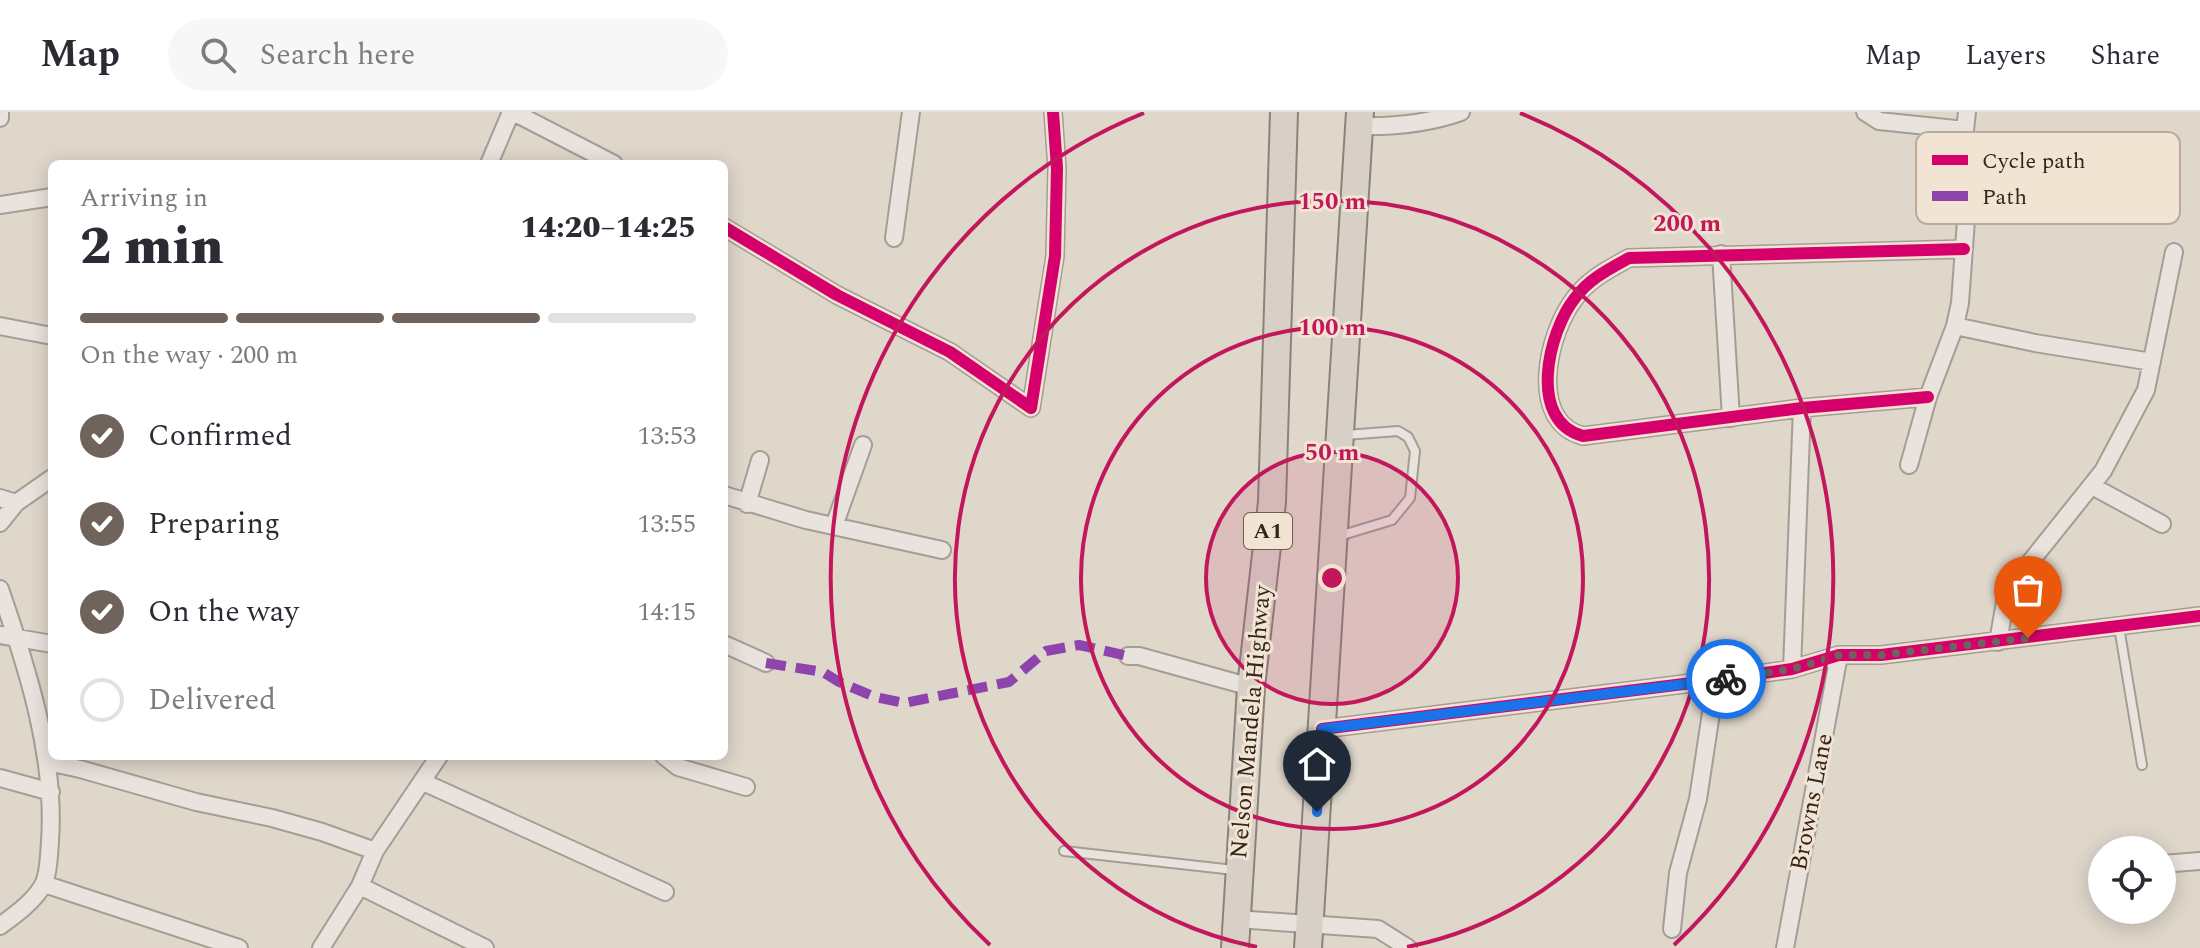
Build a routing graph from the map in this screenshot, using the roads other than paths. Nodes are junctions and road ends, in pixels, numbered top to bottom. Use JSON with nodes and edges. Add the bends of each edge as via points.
{"nodes":[{"id":1,"x":0,"y":112,"type":"edge"},
{"id":2,"x":512,"y":112,"type":"edge"},
{"id":3,"x":911,"y":112,"type":"edge"},
{"id":4,"x":1053,"y":112,"type":"edge"},
{"id":5,"x":1284,"y":112,"type":"edge"},
{"id":6,"x":1461,"y":112,"type":"edge"},
{"id":7,"x":1865,"y":112,"type":"edge"},
{"id":8,"x":1967,"y":112,"type":"edge"},
{"id":9,"x":0,"y":118,"type":"edge"},
{"id":10,"x":1360,"y":119,"type":"edge"},
{"id":11,"x":1965,"y":130,"type":"joint"},
{"id":12,"x":491,"y":160,"type":"edge"},
{"id":13,"x":606,"y":160,"type":"edge"},
{"id":14,"x":48,"y":198,"type":"edge"},
{"id":15,"x":0,"y":205,"type":"edge"},
{"id":16,"x":1966,"y":224,"type":"edge"},
{"id":17,"x":728,"y":229,"type":"edge"},
{"id":18,"x":894,"y":238,"type":"dead end"},
{"id":19,"x":1964,"y":249,"type":"junction"},
{"id":20,"x":2174,"y":252,"type":"dead end"},
{"id":21,"x":1721,"y":254,"type":"junction"},
{"id":22,"x":0,"y":326,"type":"edge"},
{"id":23,"x":1955,"y":326,"type":"junction"},
{"id":24,"x":48,"y":335,"type":"edge"},
{"id":25,"x":2152,"y":362,"type":"junction"},
{"id":26,"x":1928,"y":397,"type":"junction"},
{"id":27,"x":1802,"y":408,"type":"junction"},
{"id":28,"x":1731,"y":418,"type":"junction"},
{"id":29,"x":1340,"y":435,"type":"junction"},
{"id":30,"x":863,"y":445,"type":"dead end"},
{"id":31,"x":760,"y":460,"type":"dead end"},
{"id":32,"x":1909,"y":465,"type":"dead end"},
{"id":33,"x":48,"y":480,"type":"edge"},
{"id":34,"x":2092,"y":486,"type":"junction"},
{"id":35,"x":728,"y":497,"type":"edge"},
{"id":36,"x":8,"y":500,"type":"edge"},
{"id":37,"x":747,"y":504,"type":"junction"},
{"id":38,"x":0,"y":523,"type":"edge"},
{"id":39,"x":2162,"y":524,"type":"dead end"},
{"id":40,"x":834,"y":526,"type":"junction"},
{"id":41,"x":1335,"y":537,"type":"junction"},
{"id":42,"x":942,"y":550,"type":"dead end"},
{"id":43,"x":0,"y":589,"type":"edge"},
{"id":44,"x":2200,"y":616,"type":"edge"},
{"id":45,"x":2119,"y":627,"type":"junction"},
{"id":46,"x":0,"y":635,"type":"edge"},
{"id":47,"x":17,"y":639,"type":"junction"},
{"id":48,"x":1998,"y":642,"type":"junction"},
{"id":49,"x":48,"y":643,"type":"edge"},
{"id":50,"x":728,"y":646,"type":"edge"},
{"id":51,"x":1839,"y":655,"type":"junction"},
{"id":52,"x":1128,"y":656,"type":"dead end"},
{"id":53,"x":766,"y":663,"type":"dead end"},
{"id":54,"x":1792,"y":669,"type":"junction"},
{"id":55,"x":1716,"y":680,"type":"junction"},
{"id":56,"x":1251,"y":687,"type":"junction"},
{"id":57,"x":1322,"y":729,"type":"junction"},
{"id":58,"x":437,"y":760,"type":"edge"},
{"id":59,"x":669,"y":760,"type":"edge"},
{"id":60,"x":48,"y":762,"type":"junction"},
{"id":61,"x":2142,"y":765,"type":"dead end"},
{"id":62,"x":0,"y":778,"type":"edge"},
{"id":63,"x":423,"y":782,"type":"junction"},
{"id":64,"x":746,"y":787,"type":"dead end"},
{"id":65,"x":51,"y":792,"type":"junction"},
{"id":66,"x":375,"y":851,"type":"junction"},
{"id":67,"x":1064,"y":851,"type":"dead end"},
{"id":68,"x":2200,"y":861,"type":"edge"},
{"id":69,"x":2176,"y":863,"type":"edge"},
{"id":70,"x":1239,"y":870,"type":"junction"},
{"id":71,"x":44,"y":884,"type":"junction"},
{"id":72,"x":360,"y":886,"type":"junction"},
{"id":73,"x":665,"y":892,"type":"dead end"},
{"id":74,"x":4,"y":919,"type":"edge"},
{"id":75,"x":1236,"y":919,"type":"junction"},
{"id":76,"x":1672,"y":929,"type":"dead end"},
{"id":77,"x":1309,"y":935,"type":"edge"},
{"id":78,"x":239,"y":948,"type":"edge"},
{"id":79,"x":321,"y":948,"type":"edge"},
{"id":80,"x":485,"y":948,"type":"edge"},
{"id":81,"x":1235,"y":948,"type":"edge"},
{"id":82,"x":1408,"y":948,"type":"edge"},
{"id":83,"x":1785,"y":948,"type":"edge"}],
"edges":[{"from":1,"to":9,"type":"street"},
{"from":2,"to":12,"type":"street"},
{"from":2,"to":13,"type":"street"},
{"from":3,"to":18,"type":"street"},
{"from":4,"to":17,"type":"street","via":[[1055,256],[1031,408],[950,352],[837,295]]},
{"from":5,"to":56,"type":"highway","name":"Nelson Mandela Highway","number":"A1","via":[[1272,502]]},
{"from":6,"to":10,"type":"street","via":[[1396,127]]},
{"from":7,"to":11,"type":"street","via":[[1879,121]]},
{"from":8,"to":11,"type":"street"},
{"from":10,"to":29,"type":"highway"},
{"from":14,"to":15,"type":"street"},
{"from":16,"to":19,"type":"street"},
{"from":19,"to":21,"type":"street"},
{"from":19,"to":23,"type":"street"},
{"from":20,"to":25,"type":"street"},
{"from":21,"to":28,"type":"street"},
{"from":21,"to":28,"type":"street","via":[[1629,258],[1595,277],[1560,321],[1547,378],[1559,422],[1583,436]]},
{"from":22,"to":24,"type":"street"},
{"from":23,"to":25,"type":"street"},
{"from":23,"to":26,"type":"street"},
{"from":25,"to":34,"type":"street","via":[[2146,390]]},
{"from":26,"to":27,"type":"street"},
{"from":26,"to":32,"type":"street"},
{"from":27,"to":28,"type":"street"},
{"from":27,"to":54,"type":"street"},
{"from":29,"to":41,"type":"highway"},
{"from":29,"to":41,"type":"lane","via":[[1398,431],[1415,451],[1410,498],[1392,520]]},
{"from":30,"to":40,"type":"street"},
{"from":31,"to":37,"type":"street"},
{"from":33,"to":36,"type":"street"},
{"from":34,"to":39,"type":"street"},
{"from":34,"to":48,"type":"street","via":[[2007,591]]},
{"from":35,"to":37,"type":"street"},
{"from":36,"to":38,"type":"street"},
{"from":37,"to":40,"type":"street"},
{"from":40,"to":42,"type":"street"},
{"from":41,"to":57,"type":"highway"},
{"from":43,"to":47,"type":"street"},
{"from":44,"to":45,"type":"street"},
{"from":45,"to":48,"type":"street"},
{"from":45,"to":61,"type":"lane"},
{"from":46,"to":47,"type":"street"},
{"from":47,"to":49,"type":"street"},
{"from":47,"to":60,"type":"street"},
{"from":48,"to":51,"type":"street"},
{"from":50,"to":53,"type":"street"},
{"from":51,"to":54,"type":"street"},
{"from":51,"to":83,"type":"street","name":"Browns Lane"},
{"from":52,"to":56,"type":"street"},
{"from":54,"to":55,"type":"street"},
{"from":55,"to":57,"type":"street"},
{"from":55,"to":76,"type":"street"},
{"from":56,"to":70,"type":"highway","name":"Nelson Mandela Highway","number":"A1"},
{"from":57,"to":77,"type":"highway"},
{"from":58,"to":63,"type":"street"},
{"from":59,"to":64,"type":"street"},
{"from":60,"to":65,"type":"street"},
{"from":60,"to":66,"type":"street","via":[[284,821]]},
{"from":62,"to":65,"type":"street"},
{"from":63,"to":66,"type":"street"},
{"from":63,"to":73,"type":"street"},
{"from":65,"to":71,"type":"street"},
{"from":66,"to":72,"type":"street"},
{"from":67,"to":70,"type":"lane"},
{"from":68,"to":69,"type":"street"},
{"from":70,"to":75,"type":"highway","name":"Nelson Mandela Highway","number":"A1"},
{"from":71,"to":74,"type":"street"},
{"from":71,"to":78,"type":"street"},
{"from":72,"to":79,"type":"street"},
{"from":72,"to":80,"type":"street"},
{"from":75,"to":77,"type":"street"},
{"from":75,"to":81,"type":"highway","name":"Nelson Mandela Highway","number":"A1"},
{"from":77,"to":82,"type":"street","via":[[1378,929]]}]}
